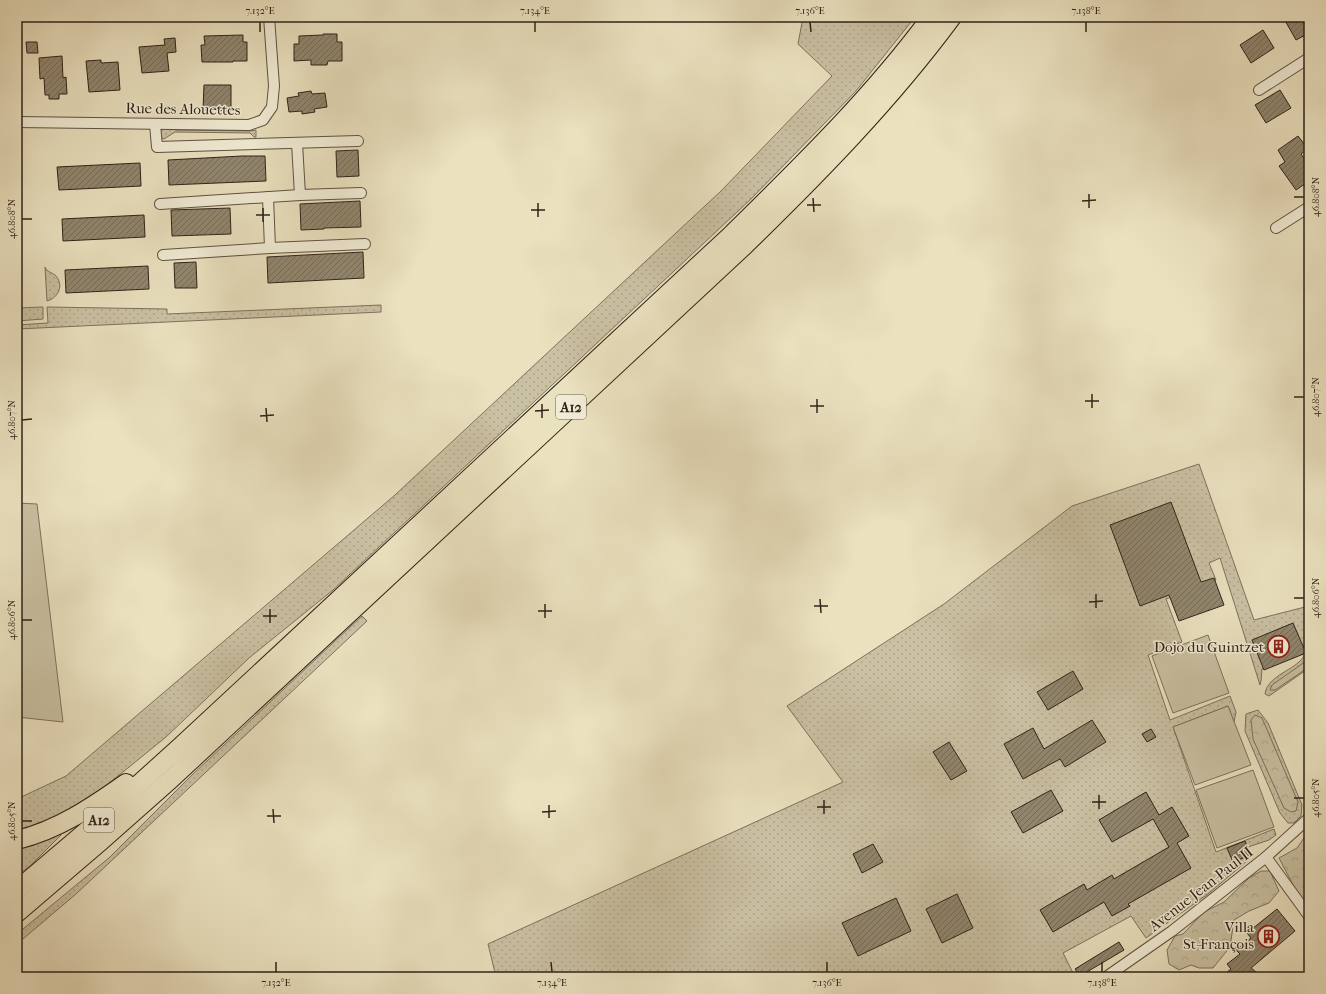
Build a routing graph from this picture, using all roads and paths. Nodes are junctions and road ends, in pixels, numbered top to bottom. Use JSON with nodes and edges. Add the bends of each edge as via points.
{"nodes":[{"id":1,"x":269,"y":17,"type":"edge"},
{"id":2,"x":931,"y":17,"type":"edge"},
{"id":3,"x":952,"y":17,"type":"edge"},
{"id":4,"x":1309,"y":58,"type":"edge"},
{"id":5,"x":1259,"y":90,"type":"dead end"},
{"id":6,"x":19,"y":122,"type":"edge"},
{"id":7,"x":155,"y":124,"type":"junction"},
{"id":8,"x":358,"y":142,"type":"dead end"},
{"id":9,"x":297,"y":143,"type":"junction"},
{"id":10,"x":361,"y":193,"type":"dead end"},
{"id":11,"x":300,"y":195,"type":"junction"},
{"id":12,"x":268,"y":197,"type":"junction"},
{"id":13,"x":160,"y":204,"type":"dead end"},
{"id":14,"x":1309,"y":207,"type":"edge"},
{"id":15,"x":1276,"y":228,"type":"dead end"},
{"id":16,"x":365,"y":244,"type":"dead end"},
{"id":17,"x":270,"y":248,"type":"junction"},
{"id":18,"x":163,"y":255,"type":"dead end"},
{"id":19,"x":180,"y":747,"type":"junction"},
{"id":20,"x":1309,"y":818,"type":"edge"},
{"id":21,"x":17,"y":840,"type":"edge"},
{"id":22,"x":1266,"y":857,"type":"junction"},
{"id":23,"x":17,"y":890,"type":"edge"},
{"id":24,"x":17,"y":913,"type":"edge"},
{"id":25,"x":1309,"y":916,"type":"edge"},
{"id":26,"x":1106,"y":977,"type":"edge"}],
"edges":[{"from":1,"to":7,"type":"street","name":"Rue des Alouettes","via":[[274,86],[272,107],[263,120],[249,125]]},
{"from":2,"to":19,"type":"highway","number":"A12","via":[[843,122],[736,230]]},
{"from":3,"to":24,"type":"highway","number":"A12","via":[[911,70],[855,134],[742,248],[192,759]]},
{"from":4,"to":5,"type":"street"},
{"from":6,"to":7,"type":"street","name":"Rue des Alouettes"},
{"from":7,"to":9,"type":"street","via":[[157,147]]},
{"from":8,"to":9,"type":"street"},
{"from":9,"to":11,"type":"street"},
{"from":10,"to":11,"type":"street"},
{"from":11,"to":12,"type":"street"},
{"from":12,"to":13,"type":"street"},
{"from":12,"to":17,"type":"street"},
{"from":14,"to":15,"type":"street"},
{"from":16,"to":17,"type":"street"},
{"from":17,"to":18,"type":"street"},
{"from":19,"to":21,"type":"highway","via":[[82,813],[44,832]]},
{"from":19,"to":23,"type":"highway","number":"A12"},
{"from":20,"to":22,"type":"street","name":"Avenue Jean-Paul II"},
{"from":22,"to":25,"type":"street"},
{"from":22,"to":26,"type":"street","name":"Avenue Jean-Paul II","via":[[1172,931]]}]}
